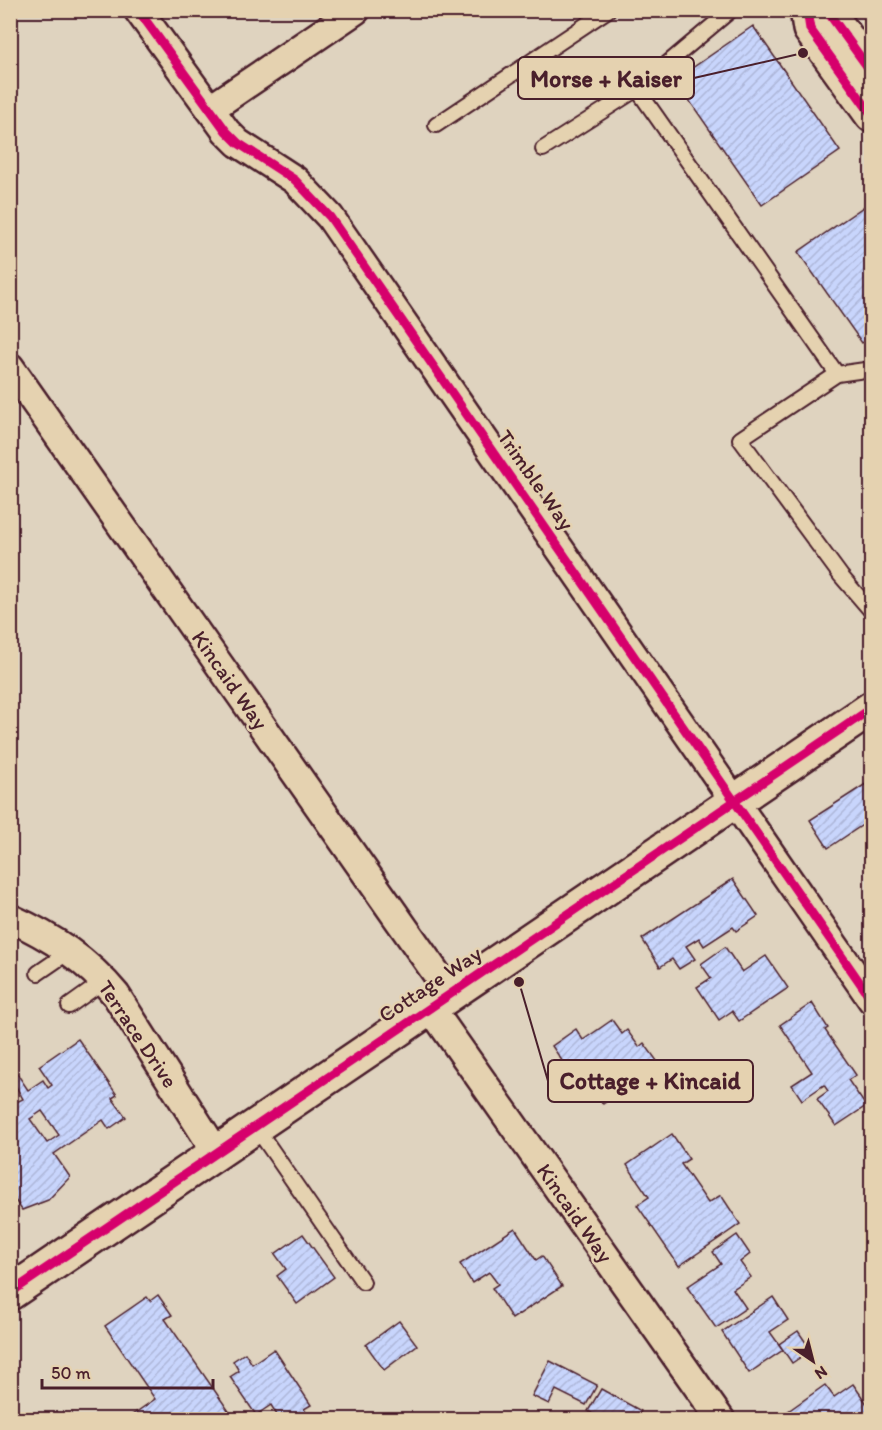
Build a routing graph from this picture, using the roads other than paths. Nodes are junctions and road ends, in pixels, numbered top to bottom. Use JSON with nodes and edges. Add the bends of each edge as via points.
{"nodes":[{"id":1,"x":138,"y":10,"type":"edge"},
{"id":2,"x":356,"y":10,"type":"edge"},
{"id":3,"x":608,"y":10,"type":"edge"},
{"id":4,"x":731,"y":10,"type":"edge"},
{"id":5,"x":807,"y":10,"type":"edge"},
{"id":6,"x":821,"y":10,"type":"edge"},
{"id":7,"x":872,"y":73,"type":"edge"},
{"id":8,"x":637,"y":89,"type":"junction"},
{"id":9,"x":210,"y":109,"type":"junction"},
{"id":10,"x":872,"y":115,"type":"edge"},
{"id":11,"x":436,"y":125,"type":"dead end"},
{"id":12,"x":543,"y":149,"type":"dead end"},
{"id":13,"x":10,"y":367,"type":"edge"},
{"id":14,"x":872,"y":369,"type":"edge"},
{"id":15,"x":837,"y":374,"type":"junction"},
{"id":16,"x":872,"y":612,"type":"edge"},
{"id":17,"x":872,"y":708,"type":"edge"},
{"id":18,"x":734,"y":801,"type":"junction"},
{"id":19,"x":13,"y":923,"type":"edge"},
{"id":20,"x":70,"y":951,"type":"junction"},
{"id":21,"x":38,"y":973,"type":"dead end"},
{"id":22,"x":104,"y":981,"type":"junction"},
{"id":23,"x":440,"y":1000,"type":"junction"},
{"id":24,"x":872,"y":1000,"type":"edge"},
{"id":25,"x":69,"y":1006,"type":"dead end"},
{"id":26,"x":255,"y":1126,"type":"junction"},
{"id":27,"x":216,"y":1152,"type":"junction"},
{"id":28,"x":363,"y":1282,"type":"dead end"},
{"id":29,"x":10,"y":1293,"type":"edge"},
{"id":30,"x":721,"y":1419,"type":"edge"}],
"edges":[{"from":1,"to":9,"type":"street","name":"Trimble Way"},
{"from":2,"to":9,"type":"street"},
{"from":3,"to":11,"type":"lane"},
{"from":4,"to":8,"type":"lane"},
{"from":5,"to":10,"type":"street","via":[[810,30]]},
{"from":6,"to":7,"type":"street","via":[[830,15]]},
{"from":8,"to":12,"type":"lane"},
{"from":8,"to":15,"type":"lane"},
{"from":9,"to":18,"type":"street","name":"Trimble Way","via":[[238,143],[295,180],[330,218]]},
{"from":13,"to":23,"type":"street","name":"Kincaid Way"},
{"from":14,"to":15,"type":"lane"},
{"from":15,"to":16,"type":"lane","via":[[740,439]]},
{"from":17,"to":18,"type":"street","name":"Cottage Way"},
{"from":18,"to":23,"type":"street","name":"Cottage Way"},
{"from":18,"to":24,"type":"street","name":"Trimble Way"},
{"from":19,"to":20,"type":"street","name":"Terrace Drive"},
{"from":20,"to":21,"type":"lane"},
{"from":20,"to":22,"type":"street","name":"Terrace Drive"},
{"from":22,"to":25,"type":"lane"},
{"from":22,"to":27,"type":"street","name":"Terrace Drive"},
{"from":23,"to":26,"type":"street","name":"Cottage Way"},
{"from":23,"to":30,"type":"street","name":"Kincaid Way"},
{"from":26,"to":27,"type":"street","name":"Cottage Way"},
{"from":26,"to":28,"type":"lane"},
{"from":27,"to":29,"type":"street","name":"Cottage Way"}]}
